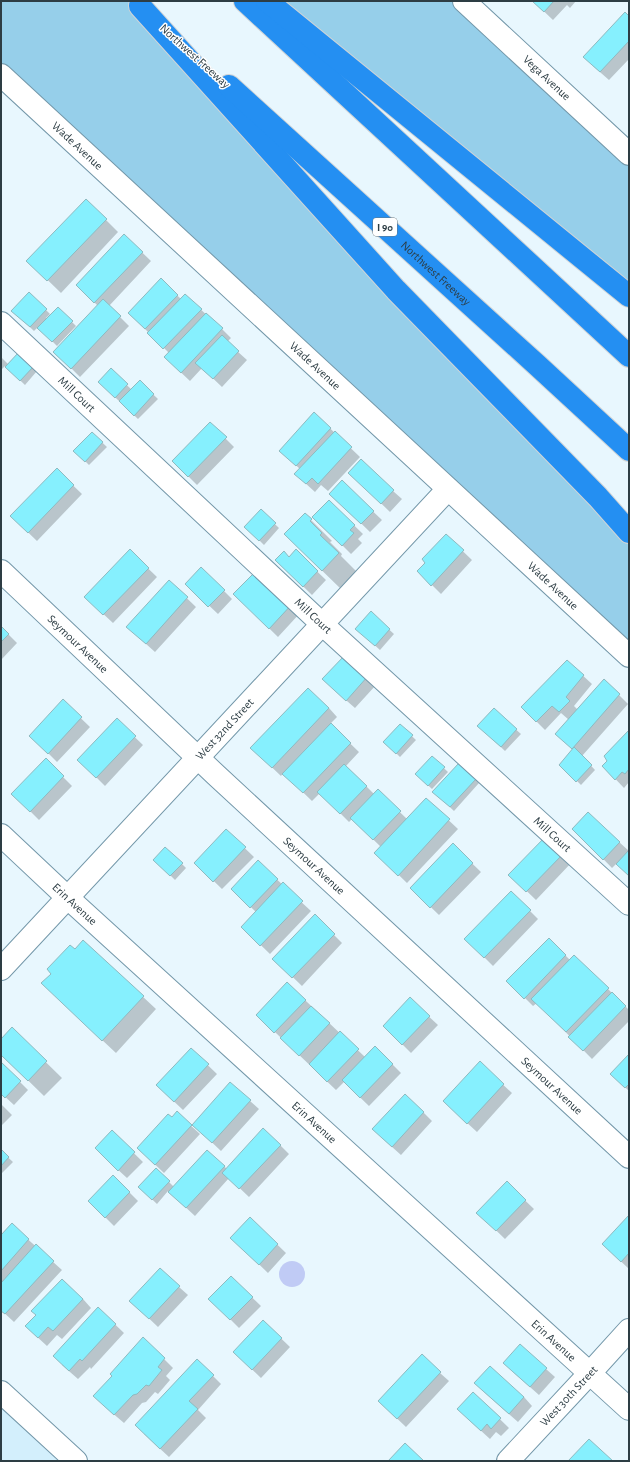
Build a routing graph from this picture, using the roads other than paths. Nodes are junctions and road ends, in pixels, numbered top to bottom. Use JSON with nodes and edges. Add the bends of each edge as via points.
{"nodes":[{"id":1,"x":245,"y":1,"type":"edge"},
{"id":2,"x":268,"y":1,"type":"edge"},
{"id":3,"x":464,"y":1,"type":"edge"},
{"id":4,"x":137,"y":3,"type":"edge"},
{"id":5,"x":1,"y":75,"type":"edge"},
{"id":6,"x":629,"y":154,"type":"edge"},
{"id":7,"x":629,"y":296,"type":"edge"},
{"id":8,"x":1,"y":323,"type":"edge"},
{"id":9,"x":629,"y":356,"type":"edge"},
{"id":10,"x":629,"y":450,"type":"edge"},
{"id":11,"x":448,"y":490,"type":"junction"},
{"id":12,"x":629,"y":532,"type":"edge"},
{"id":13,"x":1,"y":571,"type":"edge"},
{"id":14,"x":322,"y":624,"type":"junction"},
{"id":15,"x":629,"y":656,"type":"edge"},
{"id":16,"x":198,"y":758,"type":"junction"},
{"id":17,"x":1,"y":835,"type":"edge"},
{"id":18,"x":68,"y":898,"type":"junction"},
{"id":19,"x":629,"y":904,"type":"edge"},
{"id":20,"x":1,"y":969,"type":"edge"},
{"id":21,"x":629,"y":1157,"type":"edge"},
{"id":22,"x":629,"y":1330,"type":"edge"},
{"id":23,"x":590,"y":1374,"type":"junction"},
{"id":24,"x":1,"y":1392,"type":"edge"},
{"id":25,"x":629,"y":1409,"type":"edge"},
{"id":26,"x":76,"y":1461,"type":"edge"},
{"id":27,"x":508,"y":1461,"type":"edge"}],
"edges":[{"from":1,"to":9,"type":"highway"},
{"from":2,"to":7,"type":"highway"},
{"from":3,"to":6,"type":"street","name":"Vega Avenue"},
{"from":4,"to":10,"type":"highway","name":"Northwest Freeway","number":"I 90"},
{"from":4,"to":12,"type":"highway","via":[[396,290]]},
{"from":5,"to":11,"type":"street","name":"Wade Avenue"},
{"from":8,"to":14,"type":"street","name":"Mill Court"},
{"from":11,"to":14,"type":"street","name":"West 32nd Street"},
{"from":11,"to":15,"type":"street","name":"Wade Avenue"},
{"from":13,"to":16,"type":"street","name":"Seymour Avenue"},
{"from":14,"to":16,"type":"street","name":"West 32nd Street"},
{"from":14,"to":19,"type":"street","name":"Mill Court"},
{"from":16,"to":18,"type":"street","name":"West 32nd Street"},
{"from":16,"to":21,"type":"street","name":"Seymour Avenue"},
{"from":17,"to":18,"type":"street","name":"Erin Avenue"},
{"from":18,"to":20,"type":"street","name":"West 32nd Street"},
{"from":18,"to":23,"type":"street","name":"Erin Avenue"},
{"from":22,"to":23,"type":"street","name":"West 30th Street"},
{"from":23,"to":25,"type":"street","name":"Erin Avenue"},
{"from":23,"to":27,"type":"street","name":"West 30th Street"},
{"from":24,"to":26,"type":"street"}]}
